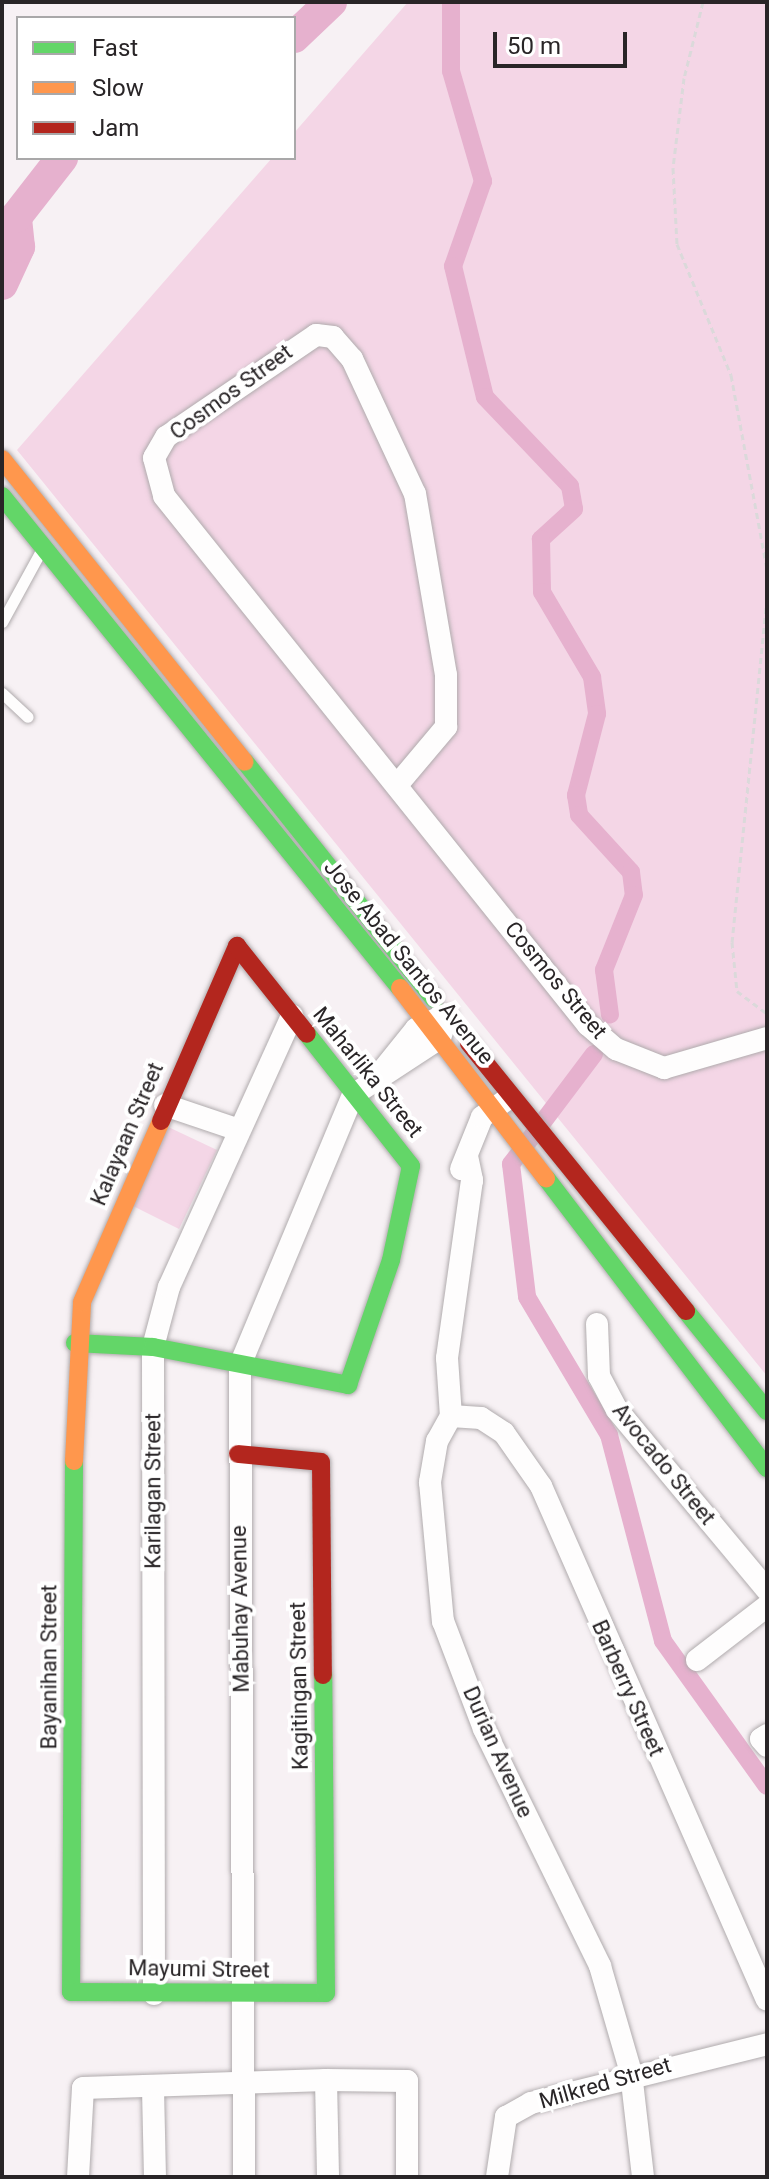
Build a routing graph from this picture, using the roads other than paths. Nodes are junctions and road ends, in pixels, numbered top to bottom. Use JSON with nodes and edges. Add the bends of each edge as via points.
{"nodes":[{"id":1,"x":2,"y":459,"type":"edge"},
{"id":2,"x":2,"y":496,"type":"edge"},
{"id":3,"x":61,"y":532,"type":"junction"},
{"id":4,"x":44,"y":546,"type":"junction"},
{"id":5,"x":2,"y":622,"type":"edge"},
{"id":6,"x":2,"y":693,"type":"edge"},
{"id":7,"x":28,"y":717,"type":"dead end"},
{"id":8,"x":398,"y":784,"type":"junction"},
{"id":9,"x":234,"y":947,"type":"joint"},
{"id":10,"x":292,"y":1016,"type":"junction"},
{"id":11,"x":437,"y":1025,"type":"junction"},
{"id":12,"x":767,"y":1038,"type":"edge"},
{"id":13,"x":353,"y":1095,"type":"junction"},
{"id":14,"x":505,"y":1101,"type":"junction"},
{"id":15,"x":165,"y":1105,"type":"junction"},
{"id":16,"x":239,"y":1130,"type":"junction"},
{"id":17,"x":597,"y":1324,"type":"dead end"},
{"id":18,"x":75,"y":1343,"type":"junction"},
{"id":19,"x":153,"y":1347,"type":"junction"},
{"id":20,"x":240,"y":1365,"type":"junction"},
{"id":21,"x":767,"y":1411,"type":"edge"},
{"id":22,"x":451,"y":1416,"type":"junction"},
{"id":23,"x":238,"y":1454,"type":"junction"},
{"id":24,"x":767,"y":1468,"type":"edge"},
{"id":25,"x":767,"y":1590,"type":"edge"},
{"id":26,"x":767,"y":1606,"type":"edge"},
{"id":27,"x":697,"y":1660,"type":"dead end"},
{"id":28,"x":767,"y":1735,"type":"edge"},
{"id":29,"x":767,"y":1746,"type":"edge"},
{"id":30,"x":71,"y":1992,"type":"joint"},
{"id":31,"x":326,"y":1993,"type":"joint"},
{"id":32,"x":154,"y":1994,"type":"junction"},
{"id":33,"x":246,"y":1995,"type":"junction"},
{"id":34,"x":767,"y":2000,"type":"edge"},
{"id":35,"x":767,"y":2044,"type":"edge"},
{"id":36,"x":631,"y":2073,"type":"junction"},
{"id":37,"x":326,"y":2080,"type":"junction"},
{"id":38,"x":244,"y":2086,"type":"junction"},
{"id":39,"x":153,"y":2089,"type":"junction"},
{"id":40,"x":78,"y":2177,"type":"edge"},
{"id":41,"x":155,"y":2177,"type":"edge"},
{"id":42,"x":244,"y":2177,"type":"edge"},
{"id":43,"x":328,"y":2177,"type":"edge"},
{"id":44,"x":407,"y":2177,"type":"edge"},
{"id":45,"x":497,"y":2177,"type":"edge"},
{"id":46,"x":643,"y":2177,"type":"edge"}],
"edges":[{"from":1,"to":3,"type":"street","name":"Jose Abad Santos Avenue"},
{"from":2,"to":4,"type":"street","name":"Jose Abad Santos Avenue"},
{"from":3,"to":4,"type":"lane"},
{"from":3,"to":11,"type":"street","name":"Jose Abad Santos Avenue"},
{"from":4,"to":5,"type":"lane"},
{"from":4,"to":11,"type":"street","name":"Jose Abad Santos Avenue"},
{"from":6,"to":7,"type":"lane"},
{"from":8,"to":8,"type":"street","name":"Cosmos Street","via":[[164,496],[154,468],[166,437],[316,335],[333,337],[352,359],[415,494],[446,675],[446,727]]},
{"from":8,"to":12,"type":"street","name":"Cosmos Street","via":[[588,1025],[616,1049],[664,1068]]},
{"from":9,"to":10,"type":"street","name":"Maharlika Street"},
{"from":9,"to":15,"type":"street","name":"Kalayaan Street"},
{"from":10,"to":13,"type":"street","name":"Maharlika Street"},
{"from":10,"to":16,"type":"street","name":"Karilagan Street"},
{"from":11,"to":13,"type":"street"},
{"from":11,"to":14,"type":"street","name":"Jose Abad Santos Avenue"},
{"from":13,"to":20,"type":"street","name":"Mabuhay Avenue"},
{"from":13,"to":20,"type":"street","name":"Maharlika Street","via":[[405,1156],[412,1178],[348,1385]]},
{"from":14,"to":21,"type":"street","name":"Jose Abad Santos Avenue","via":[[529,1112]]},
{"from":14,"to":22,"type":"street","name":"Durian Avenue","via":[[482,1117],[467,1156],[472,1180],[451,1315]]},
{"from":14,"to":24,"type":"street","name":"Jose Abad Santos Avenue","via":[[510,1126],[633,1301]]},
{"from":15,"to":16,"type":"street"},
{"from":15,"to":18,"type":"street","name":"Kalayaan Street","via":[[82,1302]]},
{"from":16,"to":19,"type":"street","name":"Karilagan Street","via":[[169,1287]]},
{"from":17,"to":25,"type":"street","name":"Avocado Street","via":[[599,1376],[617,1410]]},
{"from":18,"to":19,"type":"street"},
{"from":18,"to":30,"type":"street","name":"Bayanihan Street"},
{"from":19,"to":20,"type":"street"},
{"from":19,"to":32,"type":"street","name":"Karilagan Street"},
{"from":20,"to":23,"type":"street","name":"Mabuhay Avenue"},
{"from":22,"to":34,"type":"street","name":"Barberry Street","via":[[481,1418],[504,1433],[541,1486]]},
{"from":22,"to":36,"type":"street","name":"Durian Avenue","via":[[437,1441],[430,1482],[443,1621],[484,1729],[600,1966]]},
{"from":23,"to":31,"type":"street","name":"Kagitingan Street","via":[[321,1462]]},
{"from":23,"to":33,"type":"street","name":"Mabuhay Avenue"},
{"from":26,"to":27,"type":"street"},
{"from":28,"to":29,"type":"street","via":[[761,1739]]},
{"from":30,"to":32,"type":"street","name":"Mayumi Street"},
{"from":31,"to":33,"type":"street","name":"Mayumi Street"},
{"from":32,"to":33,"type":"street","name":"Mayumi Street"},
{"from":33,"to":38,"type":"street","name":"Mabuhay Avenue"},
{"from":35,"to":36,"type":"street","name":"Milkred Street"},
{"from":36,"to":45,"type":"street","name":"Milkred Street","via":[[506,2117]]},
{"from":36,"to":46,"type":"street","name":"Durian Avenue"},
{"from":37,"to":38,"type":"street"},
{"from":37,"to":43,"type":"street"},
{"from":37,"to":44,"type":"street","via":[[407,2081]]},
{"from":38,"to":39,"type":"street"},
{"from":38,"to":42,"type":"street","name":"Mabuhay Avenue"},
{"from":39,"to":40,"type":"street","via":[[83,2088],[78,2095]]},
{"from":39,"to":41,"type":"street"}]}
